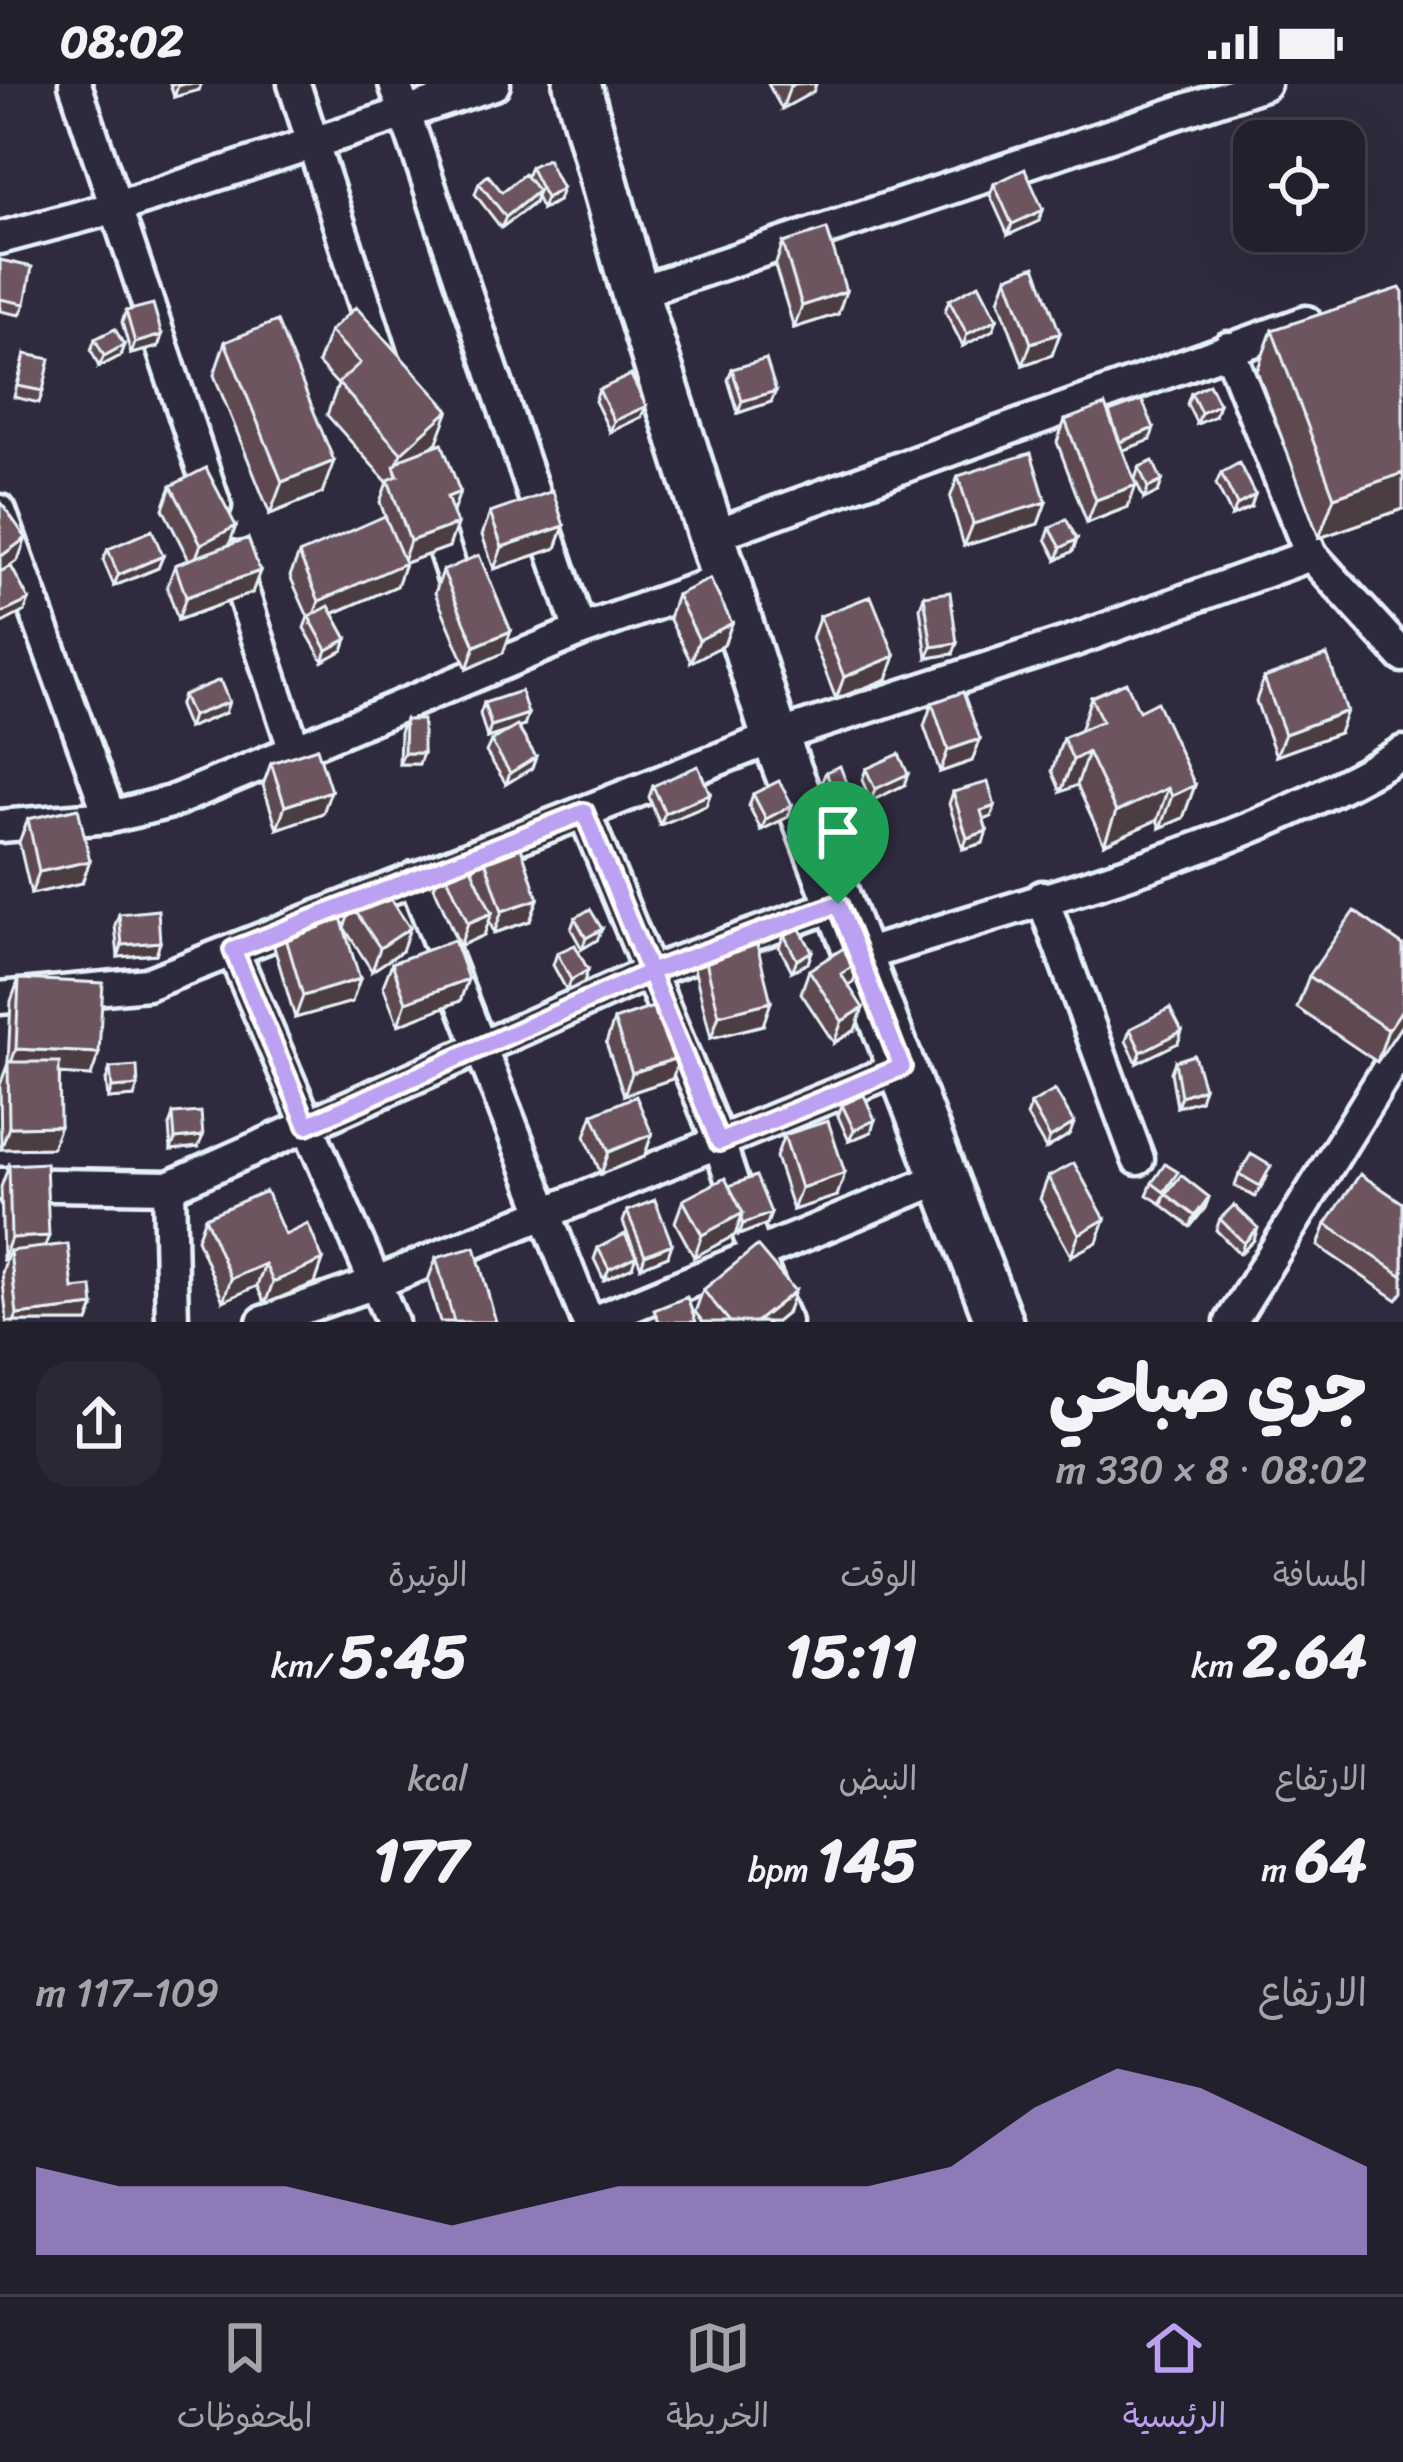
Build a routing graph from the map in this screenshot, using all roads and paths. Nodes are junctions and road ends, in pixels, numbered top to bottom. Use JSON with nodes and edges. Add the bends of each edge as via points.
{"nodes":[{"id":1,"x":75,"y":84,"type":"edge"},
{"id":2,"x":294,"y":84,"type":"edge"},
{"id":3,"x":494,"y":84,"type":"edge"},
{"id":4,"x":577,"y":84,"type":"edge"},
{"id":5,"x":1264,"y":84,"type":"edge"},
{"id":6,"x":399,"y":99,"type":"edge"},
{"id":7,"x":314,"y":143,"type":"junction"},
{"id":8,"x":117,"y":207,"type":"junction"},
{"id":9,"x":0,"y":238,"type":"edge"},
{"id":10,"x":635,"y":293,"type":"junction"},
{"id":11,"x":1337,"y":312,"type":"edge"},
{"id":12,"x":1228,"y":348,"type":"junction"},
{"id":13,"x":391,"y":386,"type":"edge"},
{"id":14,"x":419,"y":474,"type":"edge"},
{"id":15,"x":0,"y":511,"type":"edge"},
{"id":16,"x":1311,"y":555,"type":"junction"},
{"id":17,"x":719,"y":557,"type":"junction"},
{"id":18,"x":580,"y":631,"type":"junction"},
{"id":19,"x":476,"y":649,"type":"junction"},
{"id":20,"x":1403,"y":656,"type":"edge"},
{"id":21,"x":775,"y":737,"type":"junction"},
{"id":22,"x":295,"y":751,"type":"junction"},
{"id":23,"x":1403,"y":752,"type":"edge"},
{"id":24,"x":584,"y":812,"type":"junction"},
{"id":25,"x":110,"y":817,"type":"junction"},
{"id":26,"x":0,"y":826,"type":"edge"},
{"id":27,"x":414,"y":878,"type":"junction"},
{"id":28,"x":1042,"y":897,"type":"junction"},
{"id":29,"x":838,"y":904,"type":"junction"},
{"id":30,"x":233,"y":950,"type":"junction"},
{"id":31,"x":860,"y":957,"type":"junction"},
{"id":32,"x":650,"y":972,"type":"junction"},
{"id":33,"x":0,"y":998,"type":"edge"},
{"id":34,"x":1403,"y":1045,"type":"edge"},
{"id":35,"x":482,"y":1047,"type":"junction"},
{"id":36,"x":902,"y":1067,"type":"junction"},
{"id":37,"x":307,"y":1125,"type":"junction"},
{"id":38,"x":719,"y":1142,"type":"junction"},
{"id":39,"x":1138,"y":1160,"type":"dead end"},
{"id":40,"x":944,"y":1177,"type":"junction"},
{"id":41,"x":0,"y":1184,"type":"edge"},
{"id":42,"x":169,"y":1187,"type":"junction"},
{"id":43,"x":545,"y":1211,"type":"junction"},
{"id":44,"x":756,"y":1255,"type":"junction"},
{"id":45,"x":375,"y":1282,"type":"junction"},
{"id":46,"x":172,"y":1322,"type":"edge"},
{"id":47,"x":263,"y":1322,"type":"edge"},
{"id":48,"x":392,"y":1322,"type":"edge"},
{"id":49,"x":590,"y":1322,"type":"edge"},
{"id":50,"x":785,"y":1322,"type":"edge"},
{"id":51,"x":999,"y":1322,"type":"edge"},
{"id":52,"x":1232,"y":1322,"type":"edge"}],
"edges":[{"from":1,"to":8,"type":"street"},
{"from":2,"to":7,"type":"street"},
{"from":3,"to":6,"type":"street"},
{"from":4,"to":10,"type":"main road"},
{"from":5,"to":10,"type":"street"},
{"from":6,"to":7,"type":"street"},
{"from":6,"to":18,"type":"street"},
{"from":7,"to":8,"type":"street"},
{"from":7,"to":13,"type":"street"},
{"from":8,"to":9,"type":"street"},
{"from":8,"to":22,"type":"street"},
{"from":10,"to":17,"type":"main road"},
{"from":11,"to":12,"type":"street"},
{"from":12,"to":16,"type":"street"},
{"from":12,"to":17,"type":"street"},
{"from":14,"to":19,"type":"street"},
{"from":15,"to":25,"type":"street"},
{"from":16,"to":20,"type":"street"},
{"from":16,"to":21,"type":"street"},
{"from":17,"to":18,"type":"street"},
{"from":17,"to":21,"type":"main road"},
{"from":18,"to":19,"type":"street"},
{"from":19,"to":22,"type":"street"},
{"from":21,"to":24,"type":"street"},
{"from":21,"to":29,"type":"main road"},
{"from":22,"to":25,"type":"street","via":[[171,802]]},
{"from":23,"to":28,"type":"street","via":[[1268,820]]},
{"from":24,"to":27,"type":"street"},
{"from":24,"to":32,"type":"street"},
{"from":25,"to":26,"type":"street"},
{"from":27,"to":30,"type":"street"},
{"from":27,"to":35,"type":"street"},
{"from":28,"to":31,"type":"street"},
{"from":28,"to":39,"type":"street"},
{"from":29,"to":31,"type":"main road"},
{"from":29,"to":32,"type":"street"},
{"from":30,"to":33,"type":"street","via":[[147,984]]},
{"from":30,"to":37,"type":"street"},
{"from":31,"to":36,"type":"main road"},
{"from":32,"to":35,"type":"street"},
{"from":32,"to":38,"type":"street"},
{"from":34,"to":52,"type":"street"},
{"from":35,"to":37,"type":"street"},
{"from":35,"to":43,"type":"street"},
{"from":36,"to":38,"type":"street"},
{"from":36,"to":40,"type":"main road"},
{"from":37,"to":42,"type":"street"},
{"from":37,"to":45,"type":"street"},
{"from":38,"to":43,"type":"street"},
{"from":38,"to":44,"type":"street"},
{"from":40,"to":44,"type":"street"},
{"from":40,"to":51,"type":"main road"},
{"from":41,"to":42,"type":"street"},
{"from":42,"to":46,"type":"street"},
{"from":43,"to":45,"type":"street"},
{"from":43,"to":49,"type":"street"},
{"from":44,"to":49,"type":"street"},
{"from":44,"to":50,"type":"street"},
{"from":45,"to":47,"type":"street"},
{"from":45,"to":48,"type":"street"}]}
